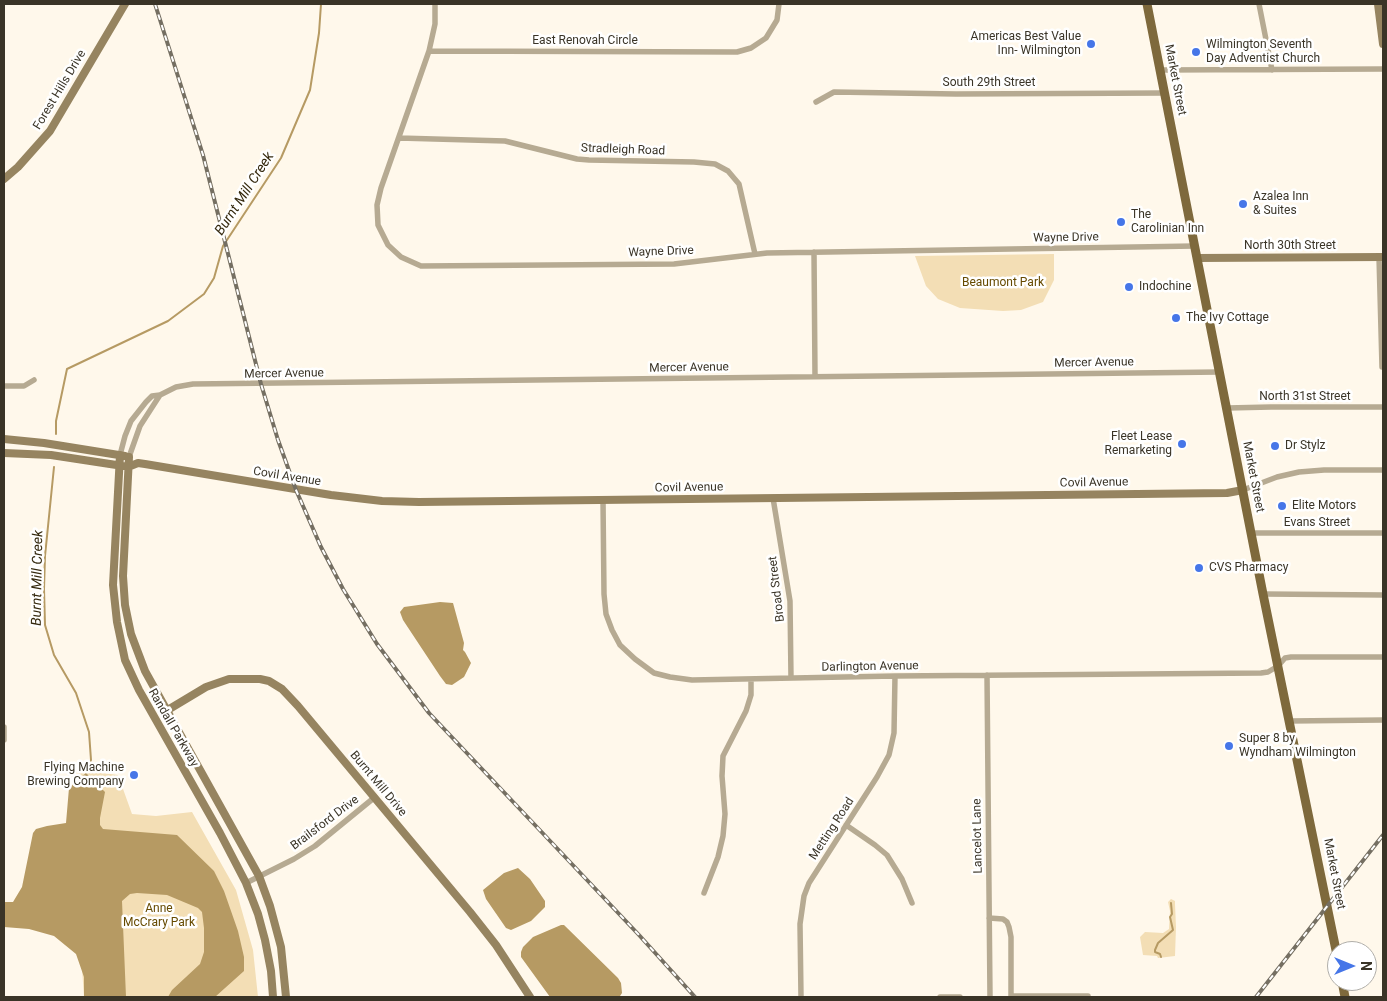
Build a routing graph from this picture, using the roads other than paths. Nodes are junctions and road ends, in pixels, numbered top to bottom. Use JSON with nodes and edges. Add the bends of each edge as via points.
{"nodes":[{"id":1,"x":125,"y":4,"type":"edge"},
{"id":2,"x":435,"y":4,"type":"edge"},
{"id":3,"x":779,"y":4,"type":"edge"},
{"id":4,"x":1147,"y":4,"type":"edge"},
{"id":5,"x":1259,"y":4,"type":"edge"},
{"id":6,"x":1378,"y":4,"type":"edge"},
{"id":7,"x":1383,"y":44,"type":"edge"},
{"id":8,"x":429,"y":51,"type":"junction"},
{"id":9,"x":1383,"y":69,"type":"edge"},
{"id":10,"x":1160,"y":70,"type":"junction"},
{"id":11,"x":1272,"y":70,"type":"junction"},
{"id":12,"x":1165,"y":93,"type":"junction"},
{"id":13,"x":816,"y":102,"type":"dead end"},
{"id":14,"x":400,"y":138,"type":"junction"},
{"id":15,"x":4,"y":179,"type":"edge"},
{"id":16,"x":1195,"y":246,"type":"junction"},
{"id":17,"x":814,"y":252,"type":"junction"},
{"id":18,"x":755,"y":254,"type":"junction"},
{"id":19,"x":1381,"y":257,"type":"edge"},
{"id":20,"x":1197,"y":258,"type":"junction"},
{"id":21,"x":1382,"y":367,"type":"dead end"},
{"id":22,"x":1220,"y":372,"type":"junction"},
{"id":23,"x":815,"y":376,"type":"junction"},
{"id":24,"x":34,"y":380,"type":"dead end"},
{"id":25,"x":4,"y":386,"type":"edge"},
{"id":26,"x":160,"y":395,"type":"junction"},
{"id":27,"x":1383,"y":407,"type":"edge"},
{"id":28,"x":1227,"y":408,"type":"junction"},
{"id":29,"x":4,"y":440,"type":"edge"},
{"id":30,"x":4,"y":453,"type":"edge"},
{"id":31,"x":120,"y":456,"type":"junction"},
{"id":32,"x":129,"y":457,"type":"junction"},
{"id":33,"x":138,"y":464,"type":"junction"},
{"id":34,"x":119,"y":465,"type":"junction"},
{"id":35,"x":128,"y":467,"type":"junction"},
{"id":36,"x":1383,"y":470,"type":"edge"},
{"id":37,"x":1243,"y":490,"type":"junction"},
{"id":38,"x":773,"y":498,"type":"junction"},
{"id":39,"x":603,"y":500,"type":"junction"},
{"id":40,"x":1251,"y":533,"type":"junction"},
{"id":41,"x":1383,"y":533,"type":"edge"},
{"id":42,"x":1263,"y":594,"type":"junction"},
{"id":43,"x":1383,"y":595,"type":"edge"},
{"id":44,"x":1383,"y":657,"type":"edge"},
{"id":45,"x":1278,"y":666,"type":"junction"},
{"id":46,"x":987,"y":675,"type":"junction"},
{"id":47,"x":895,"y":676,"type":"junction"},
{"id":48,"x":791,"y":678,"type":"junction"},
{"id":49,"x":751,"y":679,"type":"junction"},
{"id":50,"x":166,"y":711,"type":"junction"},
{"id":51,"x":154,"y":717,"type":"junction"},
{"id":52,"x":1383,"y":720,"type":"edge"},
{"id":53,"x":1289,"y":721,"type":"junction"},
{"id":54,"x":4,"y":727,"type":"edge"},
{"id":55,"x":4,"y":740,"type":"edge"},
{"id":56,"x":375,"y":797,"type":"junction"},
{"id":57,"x":846,"y":825,"type":"junction"},
{"id":58,"x":259,"y":876,"type":"junction"},
{"id":59,"x":246,"y":883,"type":"junction"},
{"id":60,"x":704,"y":893,"type":"dead end"},
{"id":61,"x":912,"y":903,"type":"dead end"},
{"id":62,"x":989,"y":918,"type":"junction"},
{"id":63,"x":1334,"y":941,"type":"edge"},
{"id":64,"x":273,"y":997,"type":"edge"},
{"id":65,"x":286,"y":997,"type":"edge"},
{"id":66,"x":530,"y":997,"type":"edge"},
{"id":67,"x":802,"y":997,"type":"edge"},
{"id":68,"x":940,"y":997,"type":"edge"},
{"id":69,"x":960,"y":997,"type":"edge"},
{"id":70,"x":990,"y":997,"type":"edge"},
{"id":71,"x":1011,"y":997,"type":"edge"},
{"id":72,"x":1088,"y":997,"type":"edge"}],
"edges":[{"from":1,"to":15,"type":"main road","name":"Forest Hills Drive","via":[[50,131]]},
{"from":2,"to":8,"type":"street","name":"Wayne Drive","via":[[435,24]]},
{"from":3,"to":8,"type":"street","name":"East Renovah Circle","via":[[769,34],[756,45],[728,53]]},
{"from":4,"to":10,"type":"main road","name":"Market Street"},
{"from":5,"to":11,"type":"street"},
{"from":6,"to":7,"type":"main road"},
{"from":8,"to":14,"type":"street","name":"Wayne Drive"},
{"from":9,"to":11,"type":"street"},
{"from":10,"to":11,"type":"street"},
{"from":10,"to":12,"type":"main road","name":"Market Street"},
{"from":12,"to":13,"type":"street","name":"South 29th Street","via":[[834,92]]},
{"from":12,"to":16,"type":"main road","name":"Market Street"},
{"from":14,"to":18,"type":"street","name":"Stradleigh Road","via":[[506,141],[589,160],[715,164],[728,171],[739,184]]},
{"from":14,"to":18,"type":"street","name":"Wayne Drive","via":[[379,195],[377,220],[385,240],[394,251],[421,266],[674,264]]},
{"from":16,"to":17,"type":"street","name":"Wayne Drive"},
{"from":16,"to":20,"type":"main road","name":"Market Street"},
{"from":17,"to":18,"type":"street","name":"Wayne Drive"},
{"from":17,"to":23,"type":"street"},
{"from":19,"to":20,"type":"main road","name":"North 30th Street"},
{"from":19,"to":21,"type":"street"},
{"from":20,"to":22,"type":"main road","name":"Market Street"},
{"from":22,"to":23,"type":"street","name":"Mercer Avenue"},
{"from":22,"to":28,"type":"main road","name":"Market Street"},
{"from":23,"to":26,"type":"street","name":"Mercer Avenue","via":[[193,384],[176,387]]},
{"from":24,"to":25,"type":"street","via":[[24,386]]},
{"from":26,"to":31,"type":"street","name":"Mercer Avenue","via":[[152,396],[136,414]]},
{"from":26,"to":32,"type":"street","via":[[140,426]]},
{"from":27,"to":28,"type":"street","name":"North 31st Street"},
{"from":28,"to":37,"type":"main road","name":"Market Street"},
{"from":29,"to":31,"type":"main road"},
{"from":30,"to":34,"type":"main road","via":[[51,455]]},
{"from":31,"to":32,"type":"main road"},
{"from":31,"to":34,"type":"main road","name":"Randall Parkway"},
{"from":32,"to":33,"type":"main road","name":"Covil Avenue"},
{"from":32,"to":35,"type":"main road","name":"Randall Parkway"},
{"from":33,"to":35,"type":"main road","name":"Covil Avenue"},
{"from":33,"to":39,"type":"main road","name":"Covil Avenue","via":[[374,500]]},
{"from":34,"to":35,"type":"main road"},
{"from":34,"to":51,"type":"main road","name":"Randall Parkway","via":[[113,585],[116,617],[125,660]]},
{"from":35,"to":50,"type":"main road","name":"Randall Parkway","via":[[122,576],[125,605],[139,659]]},
{"from":36,"to":37,"type":"street","via":[[1299,472]]},
{"from":37,"to":38,"type":"main road","name":"Covil Avenue","via":[[1227,493]]},
{"from":37,"to":40,"type":"main road","name":"Market Street"},
{"from":38,"to":39,"type":"main road","name":"Covil Avenue"},
{"from":38,"to":48,"type":"street","name":"Broad Street","via":[[790,601]]},
{"from":39,"to":49,"type":"street","name":"Darlington Avenue","via":[[606,614],[620,645],[654,673],[692,680]]},
{"from":40,"to":41,"type":"street","name":"Evans Street"},
{"from":40,"to":42,"type":"main road","name":"Market Street"},
{"from":42,"to":43,"type":"street"},
{"from":42,"to":45,"type":"main road","name":"Market Street"},
{"from":44,"to":45,"type":"street","name":"Darlington Avenue","via":[[1291,656]]},
{"from":45,"to":46,"type":"street","name":"Darlington Avenue","via":[[1262,673]]},
{"from":45,"to":53,"type":"main road","name":"Market Street"},
{"from":46,"to":47,"type":"street","name":"Darlington Avenue"},
{"from":46,"to":62,"type":"street","name":"Lancelot Lane"},
{"from":47,"to":48,"type":"street","name":"Darlington Avenue"},
{"from":47,"to":57,"type":"street","name":"Metting Road","via":[[892,745],[880,772]]},
{"from":48,"to":49,"type":"street","name":"Darlington Avenue"},
{"from":49,"to":60,"type":"street","via":[[746,711],[723,756],[723,836]]},
{"from":50,"to":51,"type":"street"},
{"from":50,"to":56,"type":"main road","name":"Burnt Mill Drive","via":[[222,681],[236,678],[269,681],[289,696]]},
{"from":50,"to":58,"type":"main road","name":"Randall Parkway"},
{"from":51,"to":59,"type":"main road","name":"Randall Parkway"},
{"from":52,"to":53,"type":"street"},
{"from":53,"to":63,"type":"main road","name":"Market Street"},
{"from":54,"to":55,"type":"street"},
{"from":56,"to":58,"type":"street","name":"Brailsford Drive","via":[[315,846]]},
{"from":56,"to":66,"type":"main road","name":"Burnt Mill Drive","via":[[496,945]]},
{"from":57,"to":61,"type":"street","via":[[887,855]]},
{"from":57,"to":67,"type":"street","name":"Metting Road","via":[[804,896],[800,924]]},
{"from":58,"to":59,"type":"street","name":"Brailsford Drive"},
{"from":58,"to":65,"type":"main road","name":"Randall Parkway","via":[[280,947]]},
{"from":59,"to":64,"type":"main road","name":"Randall Parkway","via":[[266,946]]},
{"from":62,"to":70,"type":"street","name":"Lancelot Lane"},
{"from":62,"to":71,"type":"street","via":[[1003,919],[1009,927]]},
{"from":68,"to":69,"type":"street"},
{"from":71,"to":72,"type":"street"}]}
